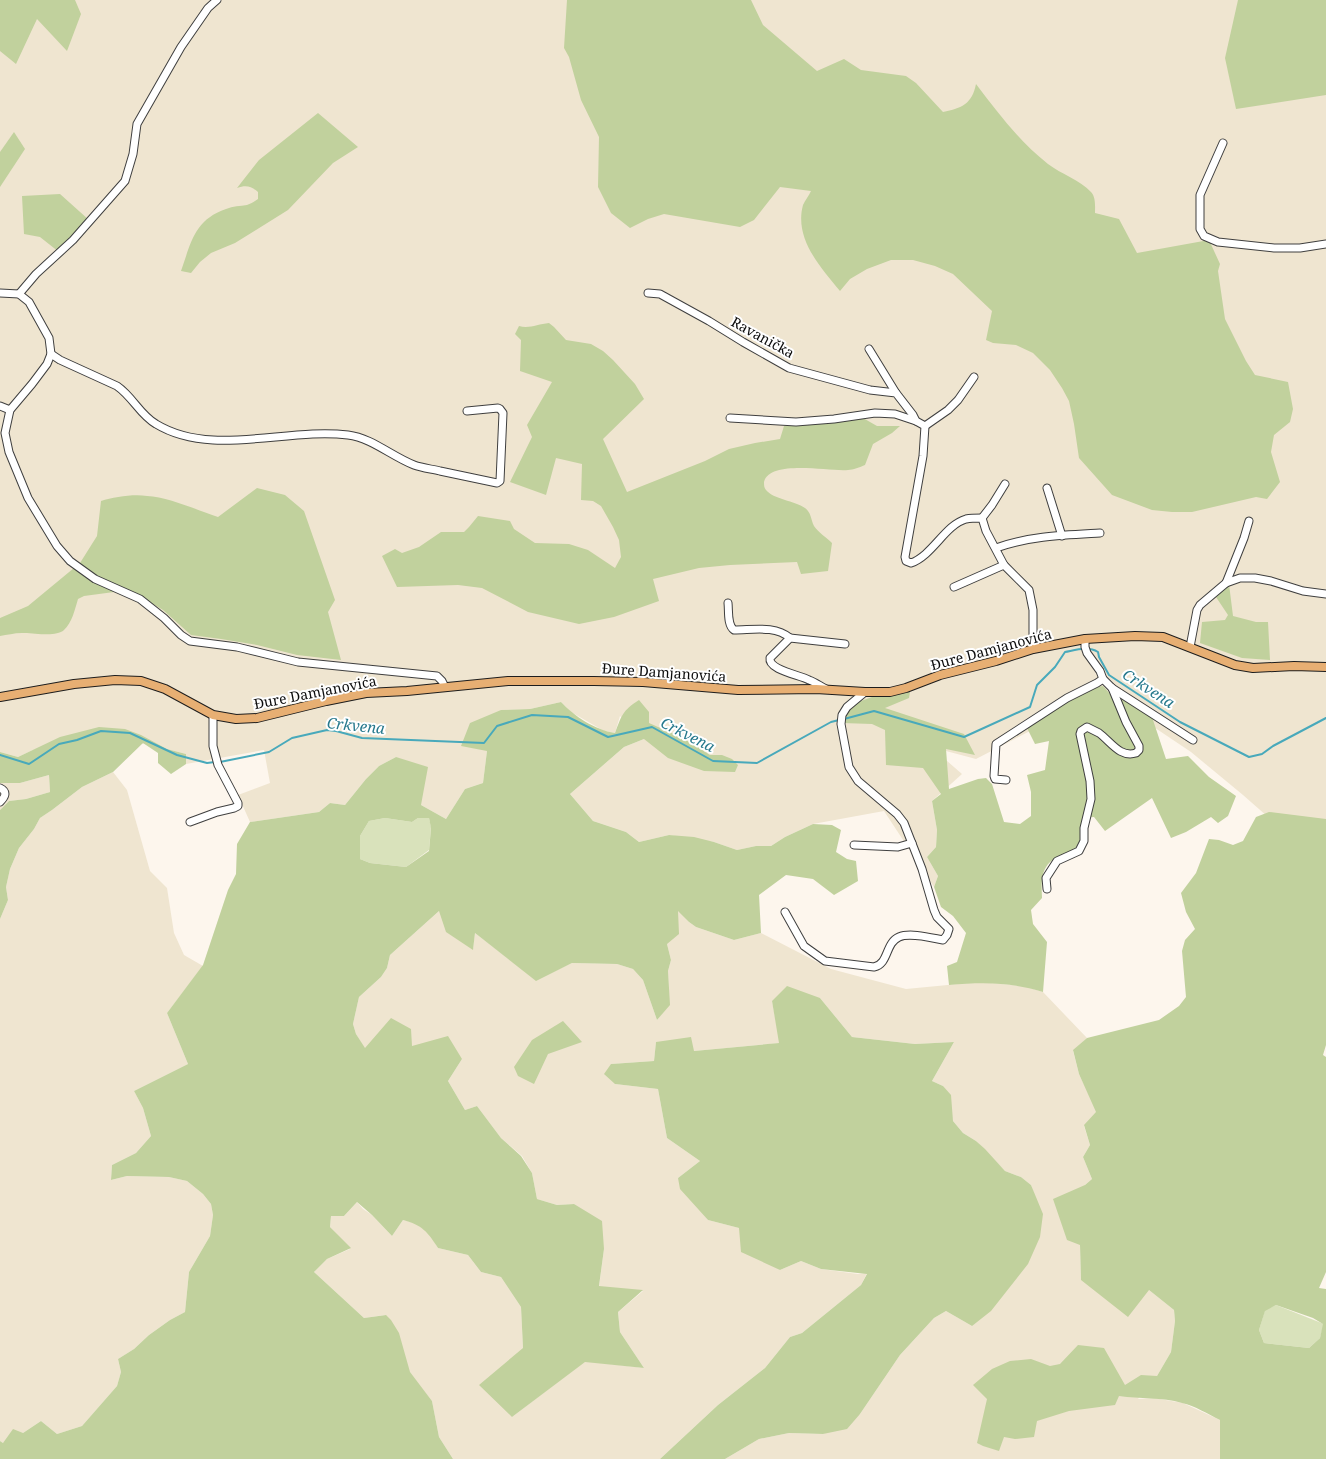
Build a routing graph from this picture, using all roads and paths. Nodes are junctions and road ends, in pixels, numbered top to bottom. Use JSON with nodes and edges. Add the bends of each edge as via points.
{"nodes":[{"id":1,"x":218,"y":0,"type":"edge"},
{"id":2,"x":1223,"y":144,"type":"dead end"},
{"id":3,"x":1326,"y":244,"type":"edge"},
{"id":4,"x":0,"y":293,"type":"edge"},
{"id":5,"x":648,"y":293,"type":"dead end"},
{"id":6,"x":19,"y":294,"type":"junction"},
{"id":7,"x":869,"y":349,"type":"dead end"},
{"id":8,"x":51,"y":354,"type":"junction"},
{"id":9,"x":974,"y":377,"type":"dead end"},
{"id":10,"x":896,"y":393,"type":"junction"},
{"id":11,"x":0,"y":406,"type":"edge"},
{"id":12,"x":10,"y":410,"type":"junction"},
{"id":13,"x":467,"y":411,"type":"dead end"},
{"id":14,"x":730,"y":418,"type":"dead end"},
{"id":15,"x":916,"y":421,"type":"junction"},
{"id":16,"x":925,"y":426,"type":"junction"},
{"id":17,"x":1005,"y":484,"type":"dead end"},
{"id":18,"x":1047,"y":488,"type":"dead end"},
{"id":19,"x":982,"y":518,"type":"junction"},
{"id":20,"x":1249,"y":521,"type":"dead end"},
{"id":21,"x":1100,"y":533,"type":"dead end"},
{"id":22,"x":1062,"y":536,"type":"junction"},
{"id":23,"x":996,"y":548,"type":"junction"},
{"id":24,"x":1004,"y":565,"type":"junction"},
{"id":25,"x":1226,"y":583,"type":"junction"},
{"id":26,"x":954,"y":587,"type":"dead end"},
{"id":27,"x":1326,"y":594,"type":"edge"},
{"id":28,"x":728,"y":603,"type":"dead end"},
{"id":29,"x":790,"y":638,"type":"junction"},
{"id":30,"x":845,"y":644,"type":"dead end"},
{"id":31,"x":1085,"y":645,"type":"junction"},
{"id":32,"x":1190,"y":646,"type":"junction"},
{"id":33,"x":1033,"y":649,"type":"junction"},
{"id":34,"x":1326,"y":667,"type":"edge"},
{"id":35,"x":1103,"y":679,"type":"junction"},
{"id":36,"x":445,"y":687,"type":"junction"},
{"id":37,"x":1112,"y":688,"type":"junction"},
{"id":38,"x":826,"y":689,"type":"junction"},
{"id":39,"x":865,"y":692,"type":"junction"},
{"id":40,"x":0,"y":697,"type":"edge"},
{"id":41,"x":213,"y":715,"type":"junction"},
{"id":42,"x":1193,"y":740,"type":"dead end"},
{"id":43,"x":1006,"y":780,"type":"dead end"},
{"id":44,"x":0,"y":788,"type":"edge"},
{"id":45,"x":0,"y":802,"type":"edge"},
{"id":46,"x":190,"y":822,"type":"dead end"},
{"id":47,"x":912,"y":843,"type":"junction"},
{"id":48,"x":854,"y":846,"type":"dead end"},
{"id":49,"x":1047,"y":889,"type":"dead end"},
{"id":50,"x":785,"y":912,"type":"dead end"}],
"edges":[{"from":1,"to":6,"type":"street","via":[[208,8],[181,46],[137,124],[126,181],[73,240],[36,274]]},
{"from":2,"to":3,"type":"street","via":[[1200,195],[1200,229],[1204,236],[1218,242],[1274,248]]},
{"from":4,"to":6,"type":"street"},
{"from":5,"to":10,"type":"street","name":"Ravanička","via":[[660,294],[709,320],[789,368],[870,390]]},
{"from":6,"to":8,"type":"street","via":[[29,302],[49,338]]},
{"from":7,"to":10,"type":"street"},
{"from":8,"to":12,"type":"street","via":[[47,364]]},
{"from":8,"to":13,"type":"street","via":[[118,386],[145,416],[180,434],[199,439],[239,441],[324,433],[349,435],[366,439],[414,465],[497,483],[500,481],[503,413],[498,408]]},
{"from":9,"to":16,"type":"street","via":[[948,410]]},
{"from":10,"to":15,"type":"street"},
{"from":11,"to":12,"type":"street"},
{"from":12,"to":36,"type":"street","via":[[5,433],[10,452],[28,498],[57,546],[70,561],[95,579],[140,599],[190,641],[237,647],[298,662],[437,676]]},
{"from":14,"to":15,"type":"street","via":[[796,422],[875,413],[895,414]]},
{"from":15,"to":16,"type":"street"},
{"from":16,"to":19,"type":"street","via":[[923,456],[906,561],[911,563],[927,554],[946,533],[965,519]]},
{"from":17,"to":19,"type":"street"},
{"from":18,"to":22,"type":"street"},
{"from":19,"to":23,"type":"street"},
{"from":20,"to":25,"type":"street"},
{"from":21,"to":22,"type":"street"},
{"from":22,"to":23,"type":"street","via":[[1018,541]]},
{"from":23,"to":24,"type":"street"},
{"from":24,"to":26,"type":"street"},
{"from":24,"to":33,"type":"street","via":[[1029,590],[1033,610]]},
{"from":25,"to":27,"type":"street","via":[[1240,578],[1255,578],[1303,591]]},
{"from":25,"to":32,"type":"street","via":[[1197,610]]},
{"from":28,"to":29,"type":"street","via":[[732,629],[774,630],[784,632]]},
{"from":29,"to":30,"type":"street"},
{"from":29,"to":38,"type":"street","via":[[771,656],[770,662],[780,670]]},
{"from":31,"to":32,"type":"main road","name":"Đure Damjanovića","via":[[1134,636],[1163,637]]},
{"from":31,"to":33,"type":"main road","name":"Đure Damjanovića"},
{"from":31,"to":35,"type":"street"},
{"from":32,"to":34,"type":"main road","name":"Đure Damjanovića","via":[[1235,665],[1252,668]]},
{"from":33,"to":39,"type":"main road","name":"Đure Damjanovića","via":[[940,675],[906,688],[890,692]]},
{"from":35,"to":37,"type":"street"},
{"from":35,"to":43,"type":"street","via":[[1067,698],[996,744],[994,776]]},
{"from":36,"to":38,"type":"main road","name":"Đure Damjanovića","via":[[508,681],[594,681],[643,682],[738,690]]},
{"from":36,"to":41,"type":"main road","name":"Đure Damjanovića","via":[[366,693],[326,700],[257,718],[236,719]]},
{"from":37,"to":42,"type":"street"},
{"from":37,"to":49,"type":"street","via":[[1126,722],[1137,740],[1139,750],[1136,753],[1125,754],[1087,727],[1081,731],[1080,741],[1088,765],[1091,799],[1084,828],[1084,841],[1079,851],[1057,861],[1046,878]]},
{"from":38,"to":39,"type":"main road","name":"Đure Damjanovića"},
{"from":39,"to":47,"type":"street","via":[[846,707],[842,715],[841,724],[849,767],[858,781],[897,814],[904,823]]},
{"from":40,"to":41,"type":"main road","name":"Đure Damjanovića","via":[[74,684],[115,680],[141,681],[166,689]]},
{"from":41,"to":46,"type":"street","via":[[213,746],[217,762],[238,806]]},
{"from":44,"to":45,"type":"street","via":[[5,793]]},
{"from":47,"to":48,"type":"street","via":[[898,847]]},
{"from":47,"to":50,"type":"street","via":[[937,917],[949,929],[943,940],[899,936],[894,940],[882,963],[874,967],[825,961],[804,946]]}]}
